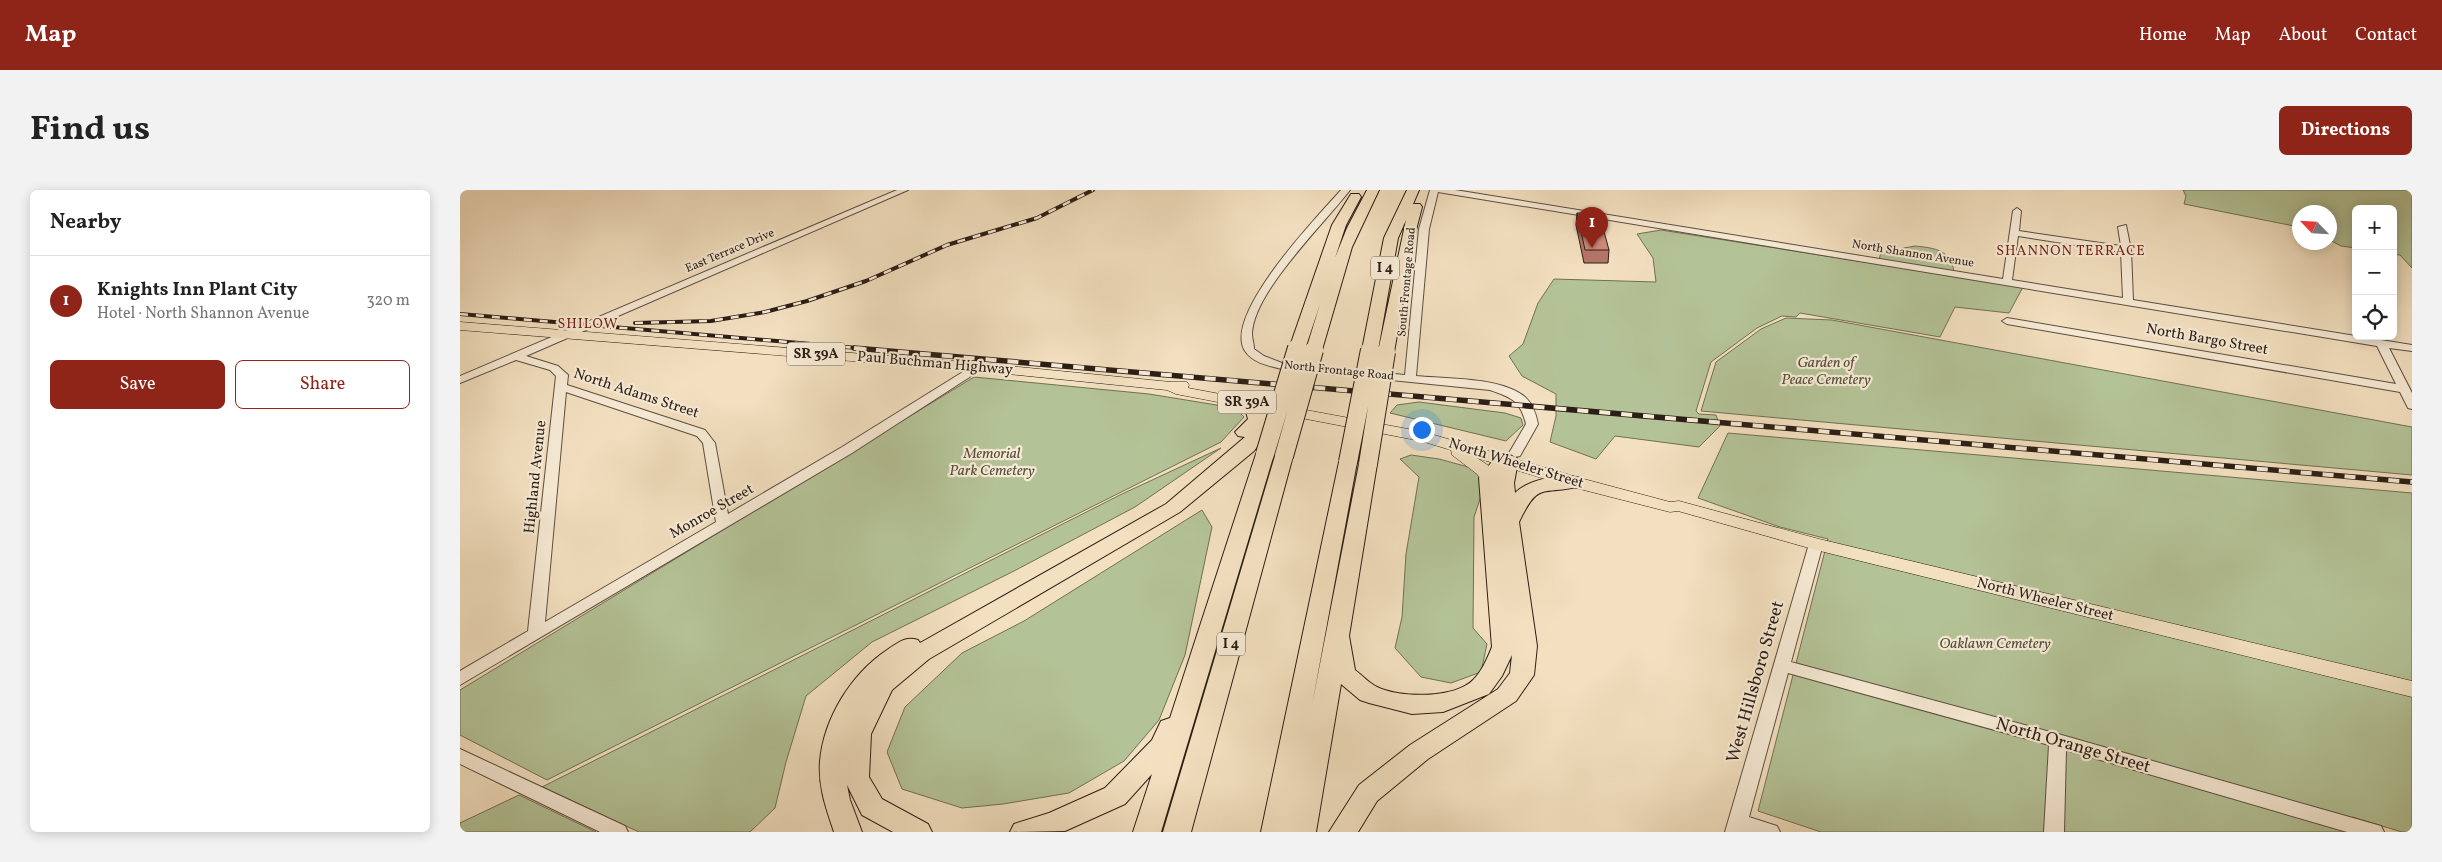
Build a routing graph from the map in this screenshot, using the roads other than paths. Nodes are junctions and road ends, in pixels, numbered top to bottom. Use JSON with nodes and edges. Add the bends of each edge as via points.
{"nodes":[{"id":1,"x":904,"y":190,"type":"edge"},
{"id":2,"x":1346,"y":190,"type":"edge"},
{"id":3,"x":1361,"y":190,"type":"edge"},
{"id":4,"x":1373,"y":190,"type":"edge"},
{"id":5,"x":1413,"y":190,"type":"edge"},
{"id":6,"x":1421,"y":190,"type":"edge"},
{"id":7,"x":1434,"y":190,"type":"edge"},
{"id":8,"x":1439,"y":190,"type":"edge"},
{"id":9,"x":2017,"y":211,"type":"dead end"},
{"id":10,"x":2122,"y":227,"type":"dead end"},
{"id":11,"x":2014,"y":233,"type":"junction"},
{"id":12,"x":2126,"y":250,"type":"junction"},
{"id":13,"x":2006,"y":282,"type":"junction"},
{"id":14,"x":2128,"y":302,"type":"junction"},
{"id":15,"x":2007,"y":321,"type":"dead end"},
{"id":16,"x":460,"y":326,"type":"edge"},
{"id":17,"x":567,"y":334,"type":"junction"},
{"id":18,"x":2381,"y":343,"type":"junction"},
{"id":19,"x":1306,"y":348,"type":"junction"},
{"id":20,"x":2412,"y":348,"type":"edge"},
{"id":21,"x":1378,"y":351,"type":"junction"},
{"id":22,"x":515,"y":356,"type":"junction"},
{"id":23,"x":978,"y":368,"type":"junction"},
{"id":24,"x":1410,"y":378,"type":"junction"},
{"id":25,"x":460,"y":380,"type":"edge"},
{"id":26,"x":1171,"y":386,"type":"junction"},
{"id":27,"x":562,"y":387,"type":"junction"},
{"id":28,"x":2403,"y":389,"type":"junction"},
{"id":29,"x":1233,"y":399,"type":"joint"},
{"id":30,"x":2412,"y":405,"type":"edge"},
{"id":31,"x":1272,"y":406,"type":"junction"},
{"id":32,"x":1341,"y":409,"type":"joint"},
{"id":33,"x":1324,"y":416,"type":"joint"},
{"id":34,"x":1433,"y":439,"type":"junction"},
{"id":35,"x":1275,"y":455,"type":"junction"},
{"id":36,"x":1512,"y":457,"type":"junction"},
{"id":37,"x":1358,"y":463,"type":"junction"},
{"id":38,"x":1489,"y":478,"type":"junction"},
{"id":39,"x":1574,"y":482,"type":"junction"},
{"id":40,"x":1679,"y":506,"type":"junction"},
{"id":41,"x":723,"y":524,"type":"junction"},
{"id":42,"x":1509,"y":525,"type":"junction"},
{"id":43,"x":1816,"y":544,"type":"junction"},
{"id":44,"x":536,"y":634,"type":"junction"},
{"id":45,"x":1337,"y":635,"type":"junction"},
{"id":46,"x":1202,"y":656,"type":"junction"},
{"id":47,"x":1781,"y":665,"type":"junction"},
{"id":48,"x":460,"y":680,"type":"edge"},
{"id":49,"x":2412,"y":689,"type":"edge"},
{"id":50,"x":2058,"y":741,"type":"junction"},
{"id":51,"x":460,"y":756,"type":"edge"},
{"id":52,"x":1737,"y":827,"type":"edge"},
{"id":53,"x":2368,"y":831,"type":"edge"},
{"id":54,"x":618,"y":832,"type":"edge"},
{"id":55,"x":848,"y":832,"type":"edge"},
{"id":56,"x":918,"y":832,"type":"edge"},
{"id":57,"x":1024,"y":832,"type":"edge"},
{"id":58,"x":1147,"y":832,"type":"edge"},
{"id":59,"x":1177,"y":832,"type":"edge"},
{"id":60,"x":1274,"y":832,"type":"edge"},
{"id":61,"x":1302,"y":832,"type":"edge"},
{"id":62,"x":1343,"y":832,"type":"edge"},
{"id":63,"x":1770,"y":832,"type":"edge"},
{"id":64,"x":2054,"y":832,"type":"edge"}],
"edges":[{"from":1,"to":17,"type":"street","name":"East Terrace Drive"},
{"from":2,"to":24,"type":"street","name":"North Frontage Road","via":[[1268,282],[1248,324],[1248,348],[1264,361],[1282,366]]},
{"from":3,"to":19,"type":"highway","via":[[1339,225]]},
{"from":4,"to":19,"type":"highway","number":"I 4","via":[[1358,215]]},
{"from":5,"to":21,"type":"highway","number":"I 4","via":[[1391,238]]},
{"from":6,"to":21,"type":"highway"},
{"from":7,"to":24,"type":"street","name":"South Frontage Road","via":[[1424,229]]},
{"from":8,"to":13,"type":"street","name":"North Shannon Avenue"},
{"from":9,"to":11,"type":"street"},
{"from":10,"to":12,"type":"street"},
{"from":11,"to":12,"type":"street"},
{"from":11,"to":13,"type":"street"},
{"from":12,"to":14,"type":"street"},
{"from":13,"to":14,"type":"street","name":"North Shannon Avenue"},
{"from":14,"to":18,"type":"street","name":"North Shannon Avenue"},
{"from":15,"to":28,"type":"street","name":"North Bargo Street"},
{"from":16,"to":17,"type":"main road","name":"Paul Buchman Highway","number":"SR 39A"},
{"from":17,"to":22,"type":"street","name":"East Terrace Drive"},
{"from":17,"to":23,"type":"main road","name":"Paul Buchman Highway","number":"SR 39A"},
{"from":18,"to":20,"type":"street","name":"North Shannon Avenue"},
{"from":18,"to":28,"type":"street"},
{"from":19,"to":35,"type":"highway","number":"I 4","bridge":true},
{"from":21,"to":37,"type":"highway","bridge":true},
{"from":22,"to":25,"type":"street","name":"East Terrace Drive"},
{"from":22,"to":27,"type":"street","via":[[554,368],[562,375]]},
{"from":23,"to":26,"type":"main road","name":"Paul Buchman Highway","number":"SR 39A"},
{"from":23,"to":41,"type":"street","name":"Monroe Street"},
{"from":24,"to":36,"type":"street","name":"North Frontage Road","via":[[1492,387],[1520,397],[1528,406],[1532,424]]},
{"from":26,"to":29,"type":"main road","name":"Paul Buchman Highway","number":"SR 39A","via":[[1176,390]]},
{"from":26,"to":31,"type":"main road","name":"Paul Buchman Highway","number":"SR 39A","via":[[1180,384]]},
{"from":27,"to":41,"type":"street","name":"North Adams Street","via":[[701,433],[709,443]]},
{"from":27,"to":44,"type":"street","name":"Highland Avenue"},
{"from":28,"to":30,"type":"street"},
{"from":29,"to":31,"type":"highway","via":[[1254,409]]},
{"from":31,"to":32,"type":"main road","name":"Paul Buchman Highway","number":"SR 39A"},
{"from":31,"to":33,"type":"main road","name":"Paul Buchman Highway","number":"SR 39A"},
{"from":31,"to":55,"type":"highway","via":[[1196,479],[1143,514],[923,637],[881,667],[855,698],[838,733],[832,764],[835,796]]},
{"from":31,"to":56,"type":"highway","via":[[1247,446],[1173,508],[921,653],[882,684],[858,734],[856,777],[872,807]]},
{"from":32,"to":36,"type":"main road","name":"North Wheeler Street","number":"SR 39A","via":[[1433,430]]},
{"from":33,"to":34,"type":"main road","name":"North Wheeler Street","number":"SR 39A"},
{"from":34,"to":36,"type":"main road","name":"North Wheeler Street","number":"SR 39A"},
{"from":34,"to":38,"type":"main road","via":[[1466,457],[1484,470]]},
{"from":35,"to":46,"type":"highway"},
{"from":35,"to":59,"type":"highway","number":"I 4"},
{"from":36,"to":38,"type":"highway","via":[[1501,463]]},
{"from":36,"to":39,"type":"main road","name":"North Wheeler Street","number":"SR 39A"},
{"from":36,"to":40,"type":"main road","name":"North Wheeler Street","number":"SR 39A","via":[[1673,500]]},
{"from":36,"to":42,"type":"highway","via":[[1504,483]]},
{"from":37,"to":45,"type":"highway"},
{"from":37,"to":60,"type":"highway"},
{"from":38,"to":45,"type":"highway","via":[[1504,647],[1494,670],[1480,688],[1443,703],[1412,705],[1369,694],[1344,674]]},
{"from":39,"to":40,"type":"main road","name":"North Wheeler Street","number":"SR 39A","via":[[1670,507]]},
{"from":39,"to":42,"type":"highway","via":[[1528,491],[1515,503]]},
{"from":40,"to":43,"type":"main road","name":"North Wheeler Street","number":"SR 39A"},
{"from":41,"to":44,"type":"street","name":"Monroe Street"},
{"from":42,"to":62,"type":"highway","via":[[1525,646],[1522,675],[1507,695],[1419,752],[1368,793]]},
{"from":43,"to":47,"type":"street","name":"West Hillsboro Street"},
{"from":43,"to":49,"type":"main road","name":"North Wheeler Street"},
{"from":44,"to":48,"type":"street","name":"Monroe Street"},
{"from":45,"to":61,"type":"highway"},
{"from":46,"to":57,"type":"highway","via":[[1162,746],[1115,796],[1055,823]]},
{"from":46,"to":58,"type":"highway"},
{"from":47,"to":50,"type":"street","name":"North Orange Street"},
{"from":47,"to":52,"type":"street","name":"West Hillsboro Street"},
{"from":50,"to":53,"type":"street","name":"North Orange Street"},
{"from":50,"to":64,"type":"street"},
{"from":51,"to":54,"type":"street"},
{"from":52,"to":63,"type":"street"}]}
